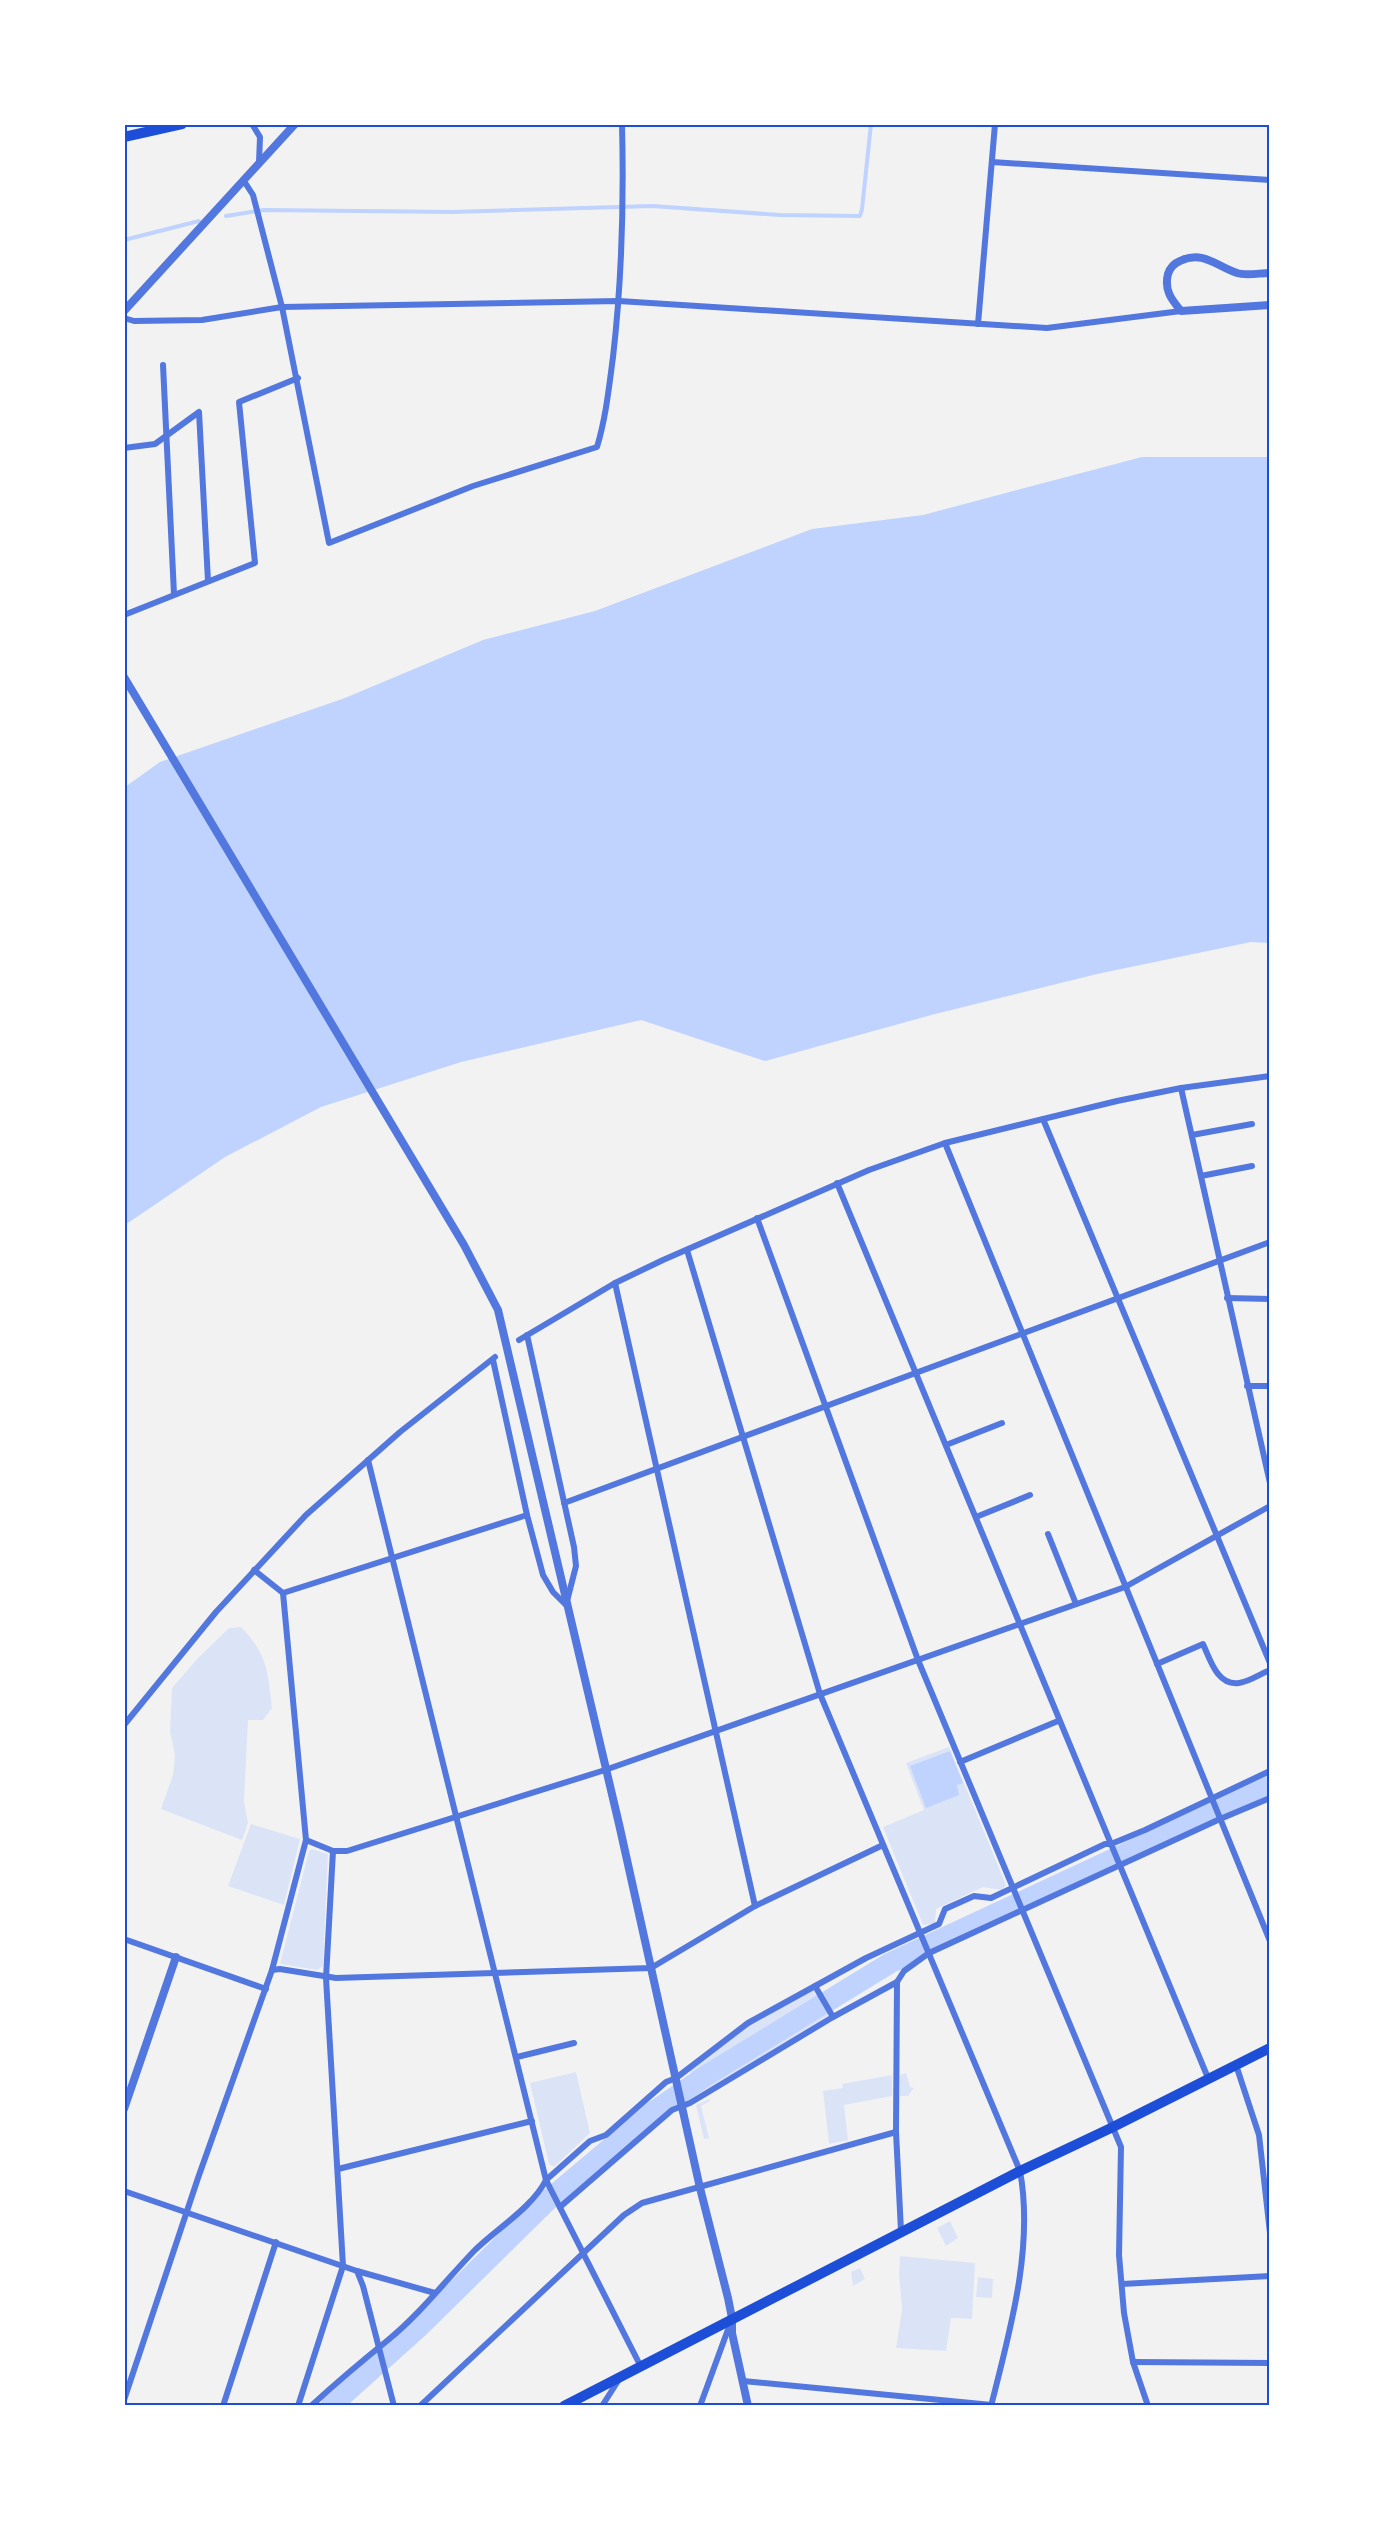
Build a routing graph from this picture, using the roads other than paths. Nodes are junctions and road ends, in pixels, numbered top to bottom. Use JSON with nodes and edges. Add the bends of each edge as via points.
{"nodes":[{"id":1,"x":182,"y":124,"type":"edge"},
{"id":2,"x":252,"y":124,"type":"edge"},
{"id":3,"x":296,"y":124,"type":"edge"},
{"id":4,"x":622,"y":124,"type":"edge"},
{"id":5,"x":995,"y":124,"type":"edge"},
{"id":6,"x":124,"y":137,"type":"edge"},
{"id":7,"x":992,"y":162,"type":"junction"},
{"id":8,"x":259,"y":163,"type":"junction"},
{"id":9,"x":1269,"y":180,"type":"edge"},
{"id":10,"x":244,"y":181,"type":"junction"},
{"id":11,"x":1269,"y":273,"type":"edge"},
{"id":12,"x":620,"y":301,"type":"junction"},
{"id":13,"x":1269,"y":305,"type":"edge"},
{"id":14,"x":282,"y":307,"type":"junction"},
{"id":15,"x":124,"y":311,"type":"edge"},
{"id":16,"x":1181,"y":311,"type":"junction"},
{"id":17,"x":124,"y":318,"type":"edge"},
{"id":18,"x":978,"y":324,"type":"junction"},
{"id":19,"x":163,"y":365,"type":"dead end"},
{"id":20,"x":297,"y":378,"type":"junction"},
{"id":21,"x":166,"y":435,"type":"junction"},
{"id":22,"x":124,"y":448,"type":"edge"},
{"id":23,"x":208,"y":581,"type":"junction"},
{"id":24,"x":174,"y":594,"type":"junction"},
{"id":25,"x":124,"y":615,"type":"edge"},
{"id":26,"x":124,"y":677,"type":"edge"},
{"id":27,"x":1269,"y":1076,"type":"edge"},
{"id":28,"x":1181,"y":1088,"type":"junction"},
{"id":29,"x":1043,"y":1119,"type":"junction"},
{"id":30,"x":1252,"y":1124,"type":"dead end"},
{"id":31,"x":1192,"y":1135,"type":"junction"},
{"id":32,"x":945,"y":1143,"type":"junction"},
{"id":33,"x":1252,"y":1166,"type":"dead end"},
{"id":34,"x":1201,"y":1176,"type":"junction"},
{"id":35,"x":837,"y":1184,"type":"junction"},
{"id":36,"x":757,"y":1218,"type":"junction"},
{"id":37,"x":1269,"y":1242,"type":"edge"},
{"id":38,"x":687,"y":1250,"type":"junction"},
{"id":39,"x":1219,"y":1262,"type":"junction"},
{"id":40,"x":615,"y":1283,"type":"junction"},
{"id":41,"x":1227,"y":1298,"type":"junction"},
{"id":42,"x":1117,"y":1299,"type":"junction"},
{"id":43,"x":1269,"y":1299,"type":"edge"},
{"id":44,"x":527,"y":1335,"type":"junction"},
{"id":45,"x":1022,"y":1335,"type":"junction"},
{"id":46,"x":519,"y":1340,"type":"dead end"},
{"id":47,"x":915,"y":1374,"type":"junction"},
{"id":48,"x":1247,"y":1386,"type":"junction"},
{"id":49,"x":1269,"y":1386,"type":"edge"},
{"id":50,"x":827,"y":1406,"type":"junction"},
{"id":51,"x":1002,"y":1423,"type":"dead end"},
{"id":52,"x":743,"y":1437,"type":"junction"},
{"id":53,"x":946,"y":1445,"type":"junction"},
{"id":54,"x":368,"y":1461,"type":"junction"},
{"id":55,"x":657,"y":1469,"type":"junction"},
{"id":56,"x":1269,"y":1483,"type":"edge"},
{"id":57,"x":1030,"y":1495,"type":"dead end"},
{"id":58,"x":564,"y":1503,"type":"junction"},
{"id":59,"x":1269,"y":1506,"type":"edge"},
{"id":60,"x":527,"y":1515,"type":"junction"},
{"id":61,"x":976,"y":1517,"type":"junction"},
{"id":62,"x":1048,"y":1534,"type":"dead end"},
{"id":63,"x":1216,"y":1536,"type":"junction"},
{"id":64,"x":392,"y":1557,"type":"junction"},
{"id":65,"x":254,"y":1570,"type":"junction"},
{"id":66,"x":1125,"y":1587,"type":"junction"},
{"id":67,"x":283,"y":1593,"type":"junction"},
{"id":68,"x":1076,"y":1604,"type":"junction"},
{"id":69,"x":566,"y":1605,"type":"junction"},
{"id":70,"x":1020,"y":1624,"type":"junction"},
{"id":71,"x":918,"y":1659,"type":"junction"},
{"id":72,"x":1269,"y":1663,"type":"edge"},
{"id":73,"x":1157,"y":1664,"type":"junction"},
{"id":74,"x":1269,"y":1670,"type":"edge"},
{"id":75,"x":820,"y":1694,"type":"junction"},
{"id":76,"x":1058,"y":1721,"type":"junction"},
{"id":77,"x":124,"y":1725,"type":"edge"},
{"id":78,"x":716,"y":1731,"type":"junction"},
{"id":79,"x":960,"y":1762,"type":"junction"},
{"id":80,"x":605,"y":1770,"type":"junction"},
{"id":81,"x":1269,"y":1771,"type":"edge"},
{"id":82,"x":1211,"y":1798,"type":"junction"},
{"id":83,"x":1269,"y":1798,"type":"edge"},
{"id":84,"x":457,"y":1816,"type":"junction"},
{"id":85,"x":1220,"y":1819,"type":"junction"},
{"id":86,"x":306,"y":1840,"type":"junction"},
{"id":87,"x":1111,"y":1844,"type":"junction"},
{"id":88,"x":883,"y":1845,"type":"junction"},
{"id":89,"x":333,"y":1851,"type":"junction"},
{"id":90,"x":1119,"y":1866,"type":"junction"},
{"id":91,"x":1011,"y":1888,"type":"junction"},
{"id":92,"x":755,"y":1906,"type":"junction"},
{"id":93,"x":1021,"y":1911,"type":"junction"},
{"id":94,"x":921,"y":1933,"type":"junction"},
{"id":95,"x":124,"y":1939,"type":"edge"},
{"id":96,"x":1269,"y":1941,"type":"edge"},
{"id":97,"x":929,"y":1953,"type":"junction"},
{"id":98,"x":176,"y":1957,"type":"junction"},
{"id":99,"x":651,"y":1968,"type":"junction"},
{"id":100,"x":272,"y":1970,"type":"junction"},
{"id":101,"x":496,"y":1974,"type":"junction"},
{"id":102,"x":327,"y":1978,"type":"junction"},
{"id":103,"x":897,"y":1982,"type":"junction"},
{"id":104,"x":815,"y":1986,"type":"junction"},
{"id":105,"x":266,"y":1989,"type":"junction"},
{"id":106,"x":833,"y":2017,"type":"junction"},
{"id":107,"x":574,"y":2043,"type":"dead end"},
{"id":108,"x":1269,"y":2048,"type":"edge"},
{"id":109,"x":517,"y":2057,"type":"junction"},
{"id":110,"x":1236,"y":2065,"type":"junction"},
{"id":111,"x":676,"y":2078,"type":"junction"},
{"id":112,"x":1208,"y":2078,"type":"junction"},
{"id":113,"x":682,"y":2104,"type":"junction"},
{"id":114,"x":124,"y":2109,"type":"edge"},
{"id":115,"x":532,"y":2121,"type":"junction"},
{"id":116,"x":1111,"y":2128,"type":"junction"},
{"id":117,"x":896,"y":2132,"type":"junction"},
{"id":118,"x":338,"y":2169,"type":"junction"},
{"id":119,"x":1020,"y":2171,"type":"junction"},
{"id":120,"x":546,"y":2180,"type":"junction"},
{"id":121,"x":700,"y":2188,"type":"junction"},
{"id":122,"x":124,"y":2191,"type":"edge"},
{"id":123,"x":560,"y":2207,"type":"junction"},
{"id":124,"x":187,"y":2211,"type":"junction"},
{"id":125,"x":901,"y":2231,"type":"junction"},
{"id":126,"x":1269,"y":2233,"type":"edge"},
{"id":127,"x":276,"y":2242,"type":"junction"},
{"id":128,"x":583,"y":2254,"type":"junction"},
{"id":129,"x":343,"y":2266,"type":"junction"},
{"id":130,"x":357,"y":2271,"type":"junction"},
{"id":131,"x":1269,"y":2276,"type":"edge"},
{"id":132,"x":1269,"y":2282,"type":"edge"},
{"id":133,"x":1122,"y":2284,"type":"junction"},
{"id":134,"x":435,"y":2293,"type":"junction"},
{"id":135,"x":732,"y":2318,"type":"junction"},
{"id":136,"x":380,"y":2348,"type":"junction"},
{"id":137,"x":1133,"y":2362,"type":"junction"},
{"id":138,"x":1269,"y":2363,"type":"edge"},
{"id":139,"x":640,"y":2365,"type":"junction"},
{"id":140,"x":620,"y":2377,"type":"junction"},
{"id":141,"x":743,"y":2381,"type":"junction"},
{"id":142,"x":124,"y":2400,"type":"edge"},
{"id":143,"x":992,"y":2405,"type":"edge"},
{"id":144,"x":223,"y":2406,"type":"edge"},
{"id":145,"x":298,"y":2406,"type":"edge"},
{"id":146,"x":310,"y":2406,"type":"edge"},
{"id":147,"x":394,"y":2406,"type":"edge"},
{"id":148,"x":420,"y":2406,"type":"edge"},
{"id":149,"x":564,"y":2406,"type":"edge"},
{"id":150,"x":602,"y":2406,"type":"edge"},
{"id":151,"x":700,"y":2406,"type":"edge"},
{"id":152,"x":748,"y":2406,"type":"edge"},
{"id":153,"x":1148,"y":2406,"type":"edge"}],
"edges":[{"from":1,"to":6,"type":"main road"},
{"from":2,"to":8,"type":"street","via":[[260,137]]},
{"from":3,"to":8,"type":"street"},
{"from":4,"to":12,"type":"street"},
{"from":5,"to":7,"type":"street"},
{"from":7,"to":9,"type":"street"},
{"from":7,"to":18,"type":"street"},
{"from":8,"to":10,"type":"street"},
{"from":10,"to":14,"type":"street","via":[[254,195]]},
{"from":10,"to":15,"type":"street"},
{"from":11,"to":16,"type":"street","via":[[1238,274],[1204,256],[1190,256],[1169,270],[1166,282],[1168,296]]},
{"from":12,"to":14,"type":"street"},
{"from":12,"to":18,"type":"street"},
{"from":12,"to":20,"type":"street","via":[[597,447],[473,486],[329,543]]},
{"from":13,"to":16,"type":"street"},
{"from":14,"to":17,"type":"street","via":[[202,320]]},
{"from":14,"to":20,"type":"street"},
{"from":16,"to":18,"type":"street","via":[[1047,328]]},
{"from":19,"to":21,"type":"street"},
{"from":20,"to":23,"type":"street","via":[[239,402],[255,563]]},
{"from":21,"to":22,"type":"street","via":[[155,444]]},
{"from":21,"to":23,"type":"street","via":[[199,412]]},
{"from":21,"to":24,"type":"street"},
{"from":23,"to":24,"type":"street"},
{"from":24,"to":25,"type":"street"},
{"from":26,"to":69,"type":"street","via":[[494,1299]]},
{"from":27,"to":28,"type":"street"},
{"from":28,"to":29,"type":"street"},
{"from":28,"to":31,"type":"street"},
{"from":29,"to":32,"type":"street"},
{"from":29,"to":42,"type":"street"},
{"from":30,"to":31,"type":"street"},
{"from":31,"to":34,"type":"street"},
{"from":32,"to":35,"type":"street"},
{"from":32,"to":45,"type":"street"},
{"from":33,"to":34,"type":"street"},
{"from":34,"to":39,"type":"street"},
{"from":35,"to":36,"type":"street"},
{"from":35,"to":47,"type":"street"},
{"from":36,"to":38,"type":"street"},
{"from":36,"to":50,"type":"street"},
{"from":37,"to":39,"type":"street"},
{"from":38,"to":40,"type":"street"},
{"from":38,"to":52,"type":"street"},
{"from":39,"to":41,"type":"street"},
{"from":39,"to":42,"type":"street"},
{"from":40,"to":44,"type":"street"},
{"from":40,"to":55,"type":"street"},
{"from":41,"to":43,"type":"street"},
{"from":41,"to":48,"type":"street"},
{"from":42,"to":45,"type":"street"},
{"from":42,"to":63,"type":"street"},
{"from":44,"to":46,"type":"street"},
{"from":44,"to":58,"type":"street"},
{"from":45,"to":47,"type":"street"},
{"from":45,"to":66,"type":"street"},
{"from":47,"to":50,"type":"street"},
{"from":47,"to":53,"type":"street"},
{"from":48,"to":49,"type":"street"},
{"from":48,"to":56,"type":"street"},
{"from":50,"to":52,"type":"street"},
{"from":50,"to":71,"type":"street"},
{"from":51,"to":53,"type":"street"},
{"from":52,"to":55,"type":"street"},
{"from":52,"to":75,"type":"street"},
{"from":53,"to":61,"type":"street"},
{"from":54,"to":60,"type":"street","via":[[494,1358]]},
{"from":54,"to":64,"type":"street"},
{"from":54,"to":65,"type":"street","via":[[306,1515]]},
{"from":55,"to":58,"type":"street"},
{"from":55,"to":78,"type":"street"},
{"from":57,"to":61,"type":"street"},
{"from":58,"to":69,"type":"street","via":[[576,1566]]},
{"from":59,"to":63,"type":"street"},
{"from":60,"to":64,"type":"street"},
{"from":60,"to":69,"type":"street","via":[[543,1575]]},
{"from":61,"to":70,"type":"street"},
{"from":62,"to":68,"type":"street"},
{"from":63,"to":66,"type":"street"},
{"from":63,"to":72,"type":"street"},
{"from":64,"to":67,"type":"street"},
{"from":64,"to":84,"type":"street"},
{"from":65,"to":67,"type":"street"},
{"from":65,"to":77,"type":"street"},
{"from":66,"to":68,"type":"street"},
{"from":66,"to":73,"type":"street"},
{"from":67,"to":86,"type":"street"},
{"from":68,"to":70,"type":"street"},
{"from":69,"to":80,"type":"street"},
{"from":70,"to":71,"type":"street"},
{"from":70,"to":76,"type":"street"},
{"from":71,"to":75,"type":"street"},
{"from":71,"to":79,"type":"street"},
{"from":73,"to":74,"type":"street","via":[[1203,1644],[1214,1671],[1231,1682],[1238,1683]]},
{"from":73,"to":82,"type":"street"},
{"from":75,"to":78,"type":"street"},
{"from":75,"to":88,"type":"street"},
{"from":76,"to":79,"type":"street"},
{"from":76,"to":87,"type":"street"},
{"from":78,"to":80,"type":"street"},
{"from":78,"to":92,"type":"street"},
{"from":79,"to":91,"type":"street"},
{"from":80,"to":84,"type":"street"},
{"from":80,"to":99,"type":"street"},
{"from":81,"to":82,"type":"street"},
{"from":82,"to":85,"type":"street"},
{"from":82,"to":87,"type":"street"},
{"from":83,"to":85,"type":"street"},
{"from":84,"to":89,"type":"street","via":[[347,1851]]},
{"from":84,"to":101,"type":"street"},
{"from":85,"to":90,"type":"street"},
{"from":85,"to":96,"type":"street"},
{"from":86,"to":89,"type":"street"},
{"from":86,"to":100,"type":"street"},
{"from":87,"to":90,"type":"street"},
{"from":87,"to":91,"type":"street"},
{"from":88,"to":92,"type":"street"},
{"from":88,"to":94,"type":"street"},
{"from":89,"to":102,"type":"street"},
{"from":90,"to":93,"type":"street"},
{"from":90,"to":112,"type":"street"},
{"from":91,"to":93,"type":"street"},
{"from":91,"to":94,"type":"street","via":[[991,1898],[974,1896],[945,1909],[939,1924]]},
{"from":92,"to":99,"type":"street"},
{"from":93,"to":97,"type":"street"},
{"from":93,"to":116,"type":"street"},
{"from":94,"to":97,"type":"street"},
{"from":94,"to":104,"type":"street"},
{"from":95,"to":98,"type":"street"},
{"from":97,"to":103,"type":"street","via":[[904,1971]]},
{"from":97,"to":119,"type":"street"},
{"from":98,"to":105,"type":"street"},
{"from":98,"to":114,"type":"street"},
{"from":99,"to":101,"type":"street"},
{"from":99,"to":111,"type":"street"},
{"from":100,"to":102,"type":"street"},
{"from":100,"to":105,"type":"street"},
{"from":101,"to":102,"type":"street"},
{"from":101,"to":109,"type":"street"},
{"from":102,"to":118,"type":"street"},
{"from":103,"to":106,"type":"street"},
{"from":103,"to":117,"type":"street"},
{"from":104,"to":106,"type":"street"},
{"from":104,"to":111,"type":"street","via":[[748,2023]]},
{"from":105,"to":124,"type":"street"},
{"from":106,"to":113,"type":"street"},
{"from":107,"to":109,"type":"street"},
{"from":108,"to":110,"type":"main road"},
{"from":109,"to":115,"type":"street"},
{"from":110,"to":112,"type":"main road"},
{"from":110,"to":126,"type":"street","via":[[1259,2135]]},
{"from":111,"to":113,"type":"street"},
{"from":111,"to":120,"type":"street","via":[[666,2082],[606,2135],[590,2141]]},
{"from":112,"to":116,"type":"main road"},
{"from":113,"to":121,"type":"street"},
{"from":113,"to":123,"type":"street"},
{"from":115,"to":118,"type":"street"},
{"from":115,"to":120,"type":"street"},
{"from":116,"to":119,"type":"main road"},
{"from":116,"to":133,"type":"street","via":[[1122,2154]]},
{"from":117,"to":121,"type":"street"},
{"from":117,"to":125,"type":"street"},
{"from":118,"to":129,"type":"street"},
{"from":119,"to":125,"type":"main road"},
{"from":119,"to":143,"type":"street","via":[[1024,2196],[1020,2271],[1012,2324]]},
{"from":120,"to":123,"type":"street"},
{"from":120,"to":134,"type":"street"},
{"from":121,"to":128,"type":"street","via":[[642,2203]]},
{"from":121,"to":135,"type":"street"},
{"from":122,"to":124,"type":"street"},
{"from":123,"to":128,"type":"street"},
{"from":124,"to":127,"type":"street"},
{"from":124,"to":142,"type":"street"},
{"from":125,"to":135,"type":"main road"},
{"from":127,"to":129,"type":"street"},
{"from":127,"to":144,"type":"street"},
{"from":128,"to":139,"type":"street"},
{"from":128,"to":148,"type":"street"},
{"from":129,"to":130,"type":"street"},
{"from":129,"to":145,"type":"street"},
{"from":130,"to":134,"type":"street"},
{"from":130,"to":136,"type":"street"},
{"from":131,"to":132,"type":"street"},
{"from":131,"to":133,"type":"street"},
{"from":133,"to":137,"type":"street"},
{"from":134,"to":136,"type":"street"},
{"from":135,"to":139,"type":"main road"},
{"from":135,"to":141,"type":"street"},
{"from":135,"to":151,"type":"street"},
{"from":136,"to":146,"type":"street"},
{"from":136,"to":147,"type":"street"},
{"from":137,"to":138,"type":"street"},
{"from":137,"to":153,"type":"street"},
{"from":139,"to":140,"type":"main road"},
{"from":140,"to":149,"type":"main road"},
{"from":140,"to":150,"type":"street"},
{"from":141,"to":143,"type":"street"},
{"from":141,"to":152,"type":"street"}]}
